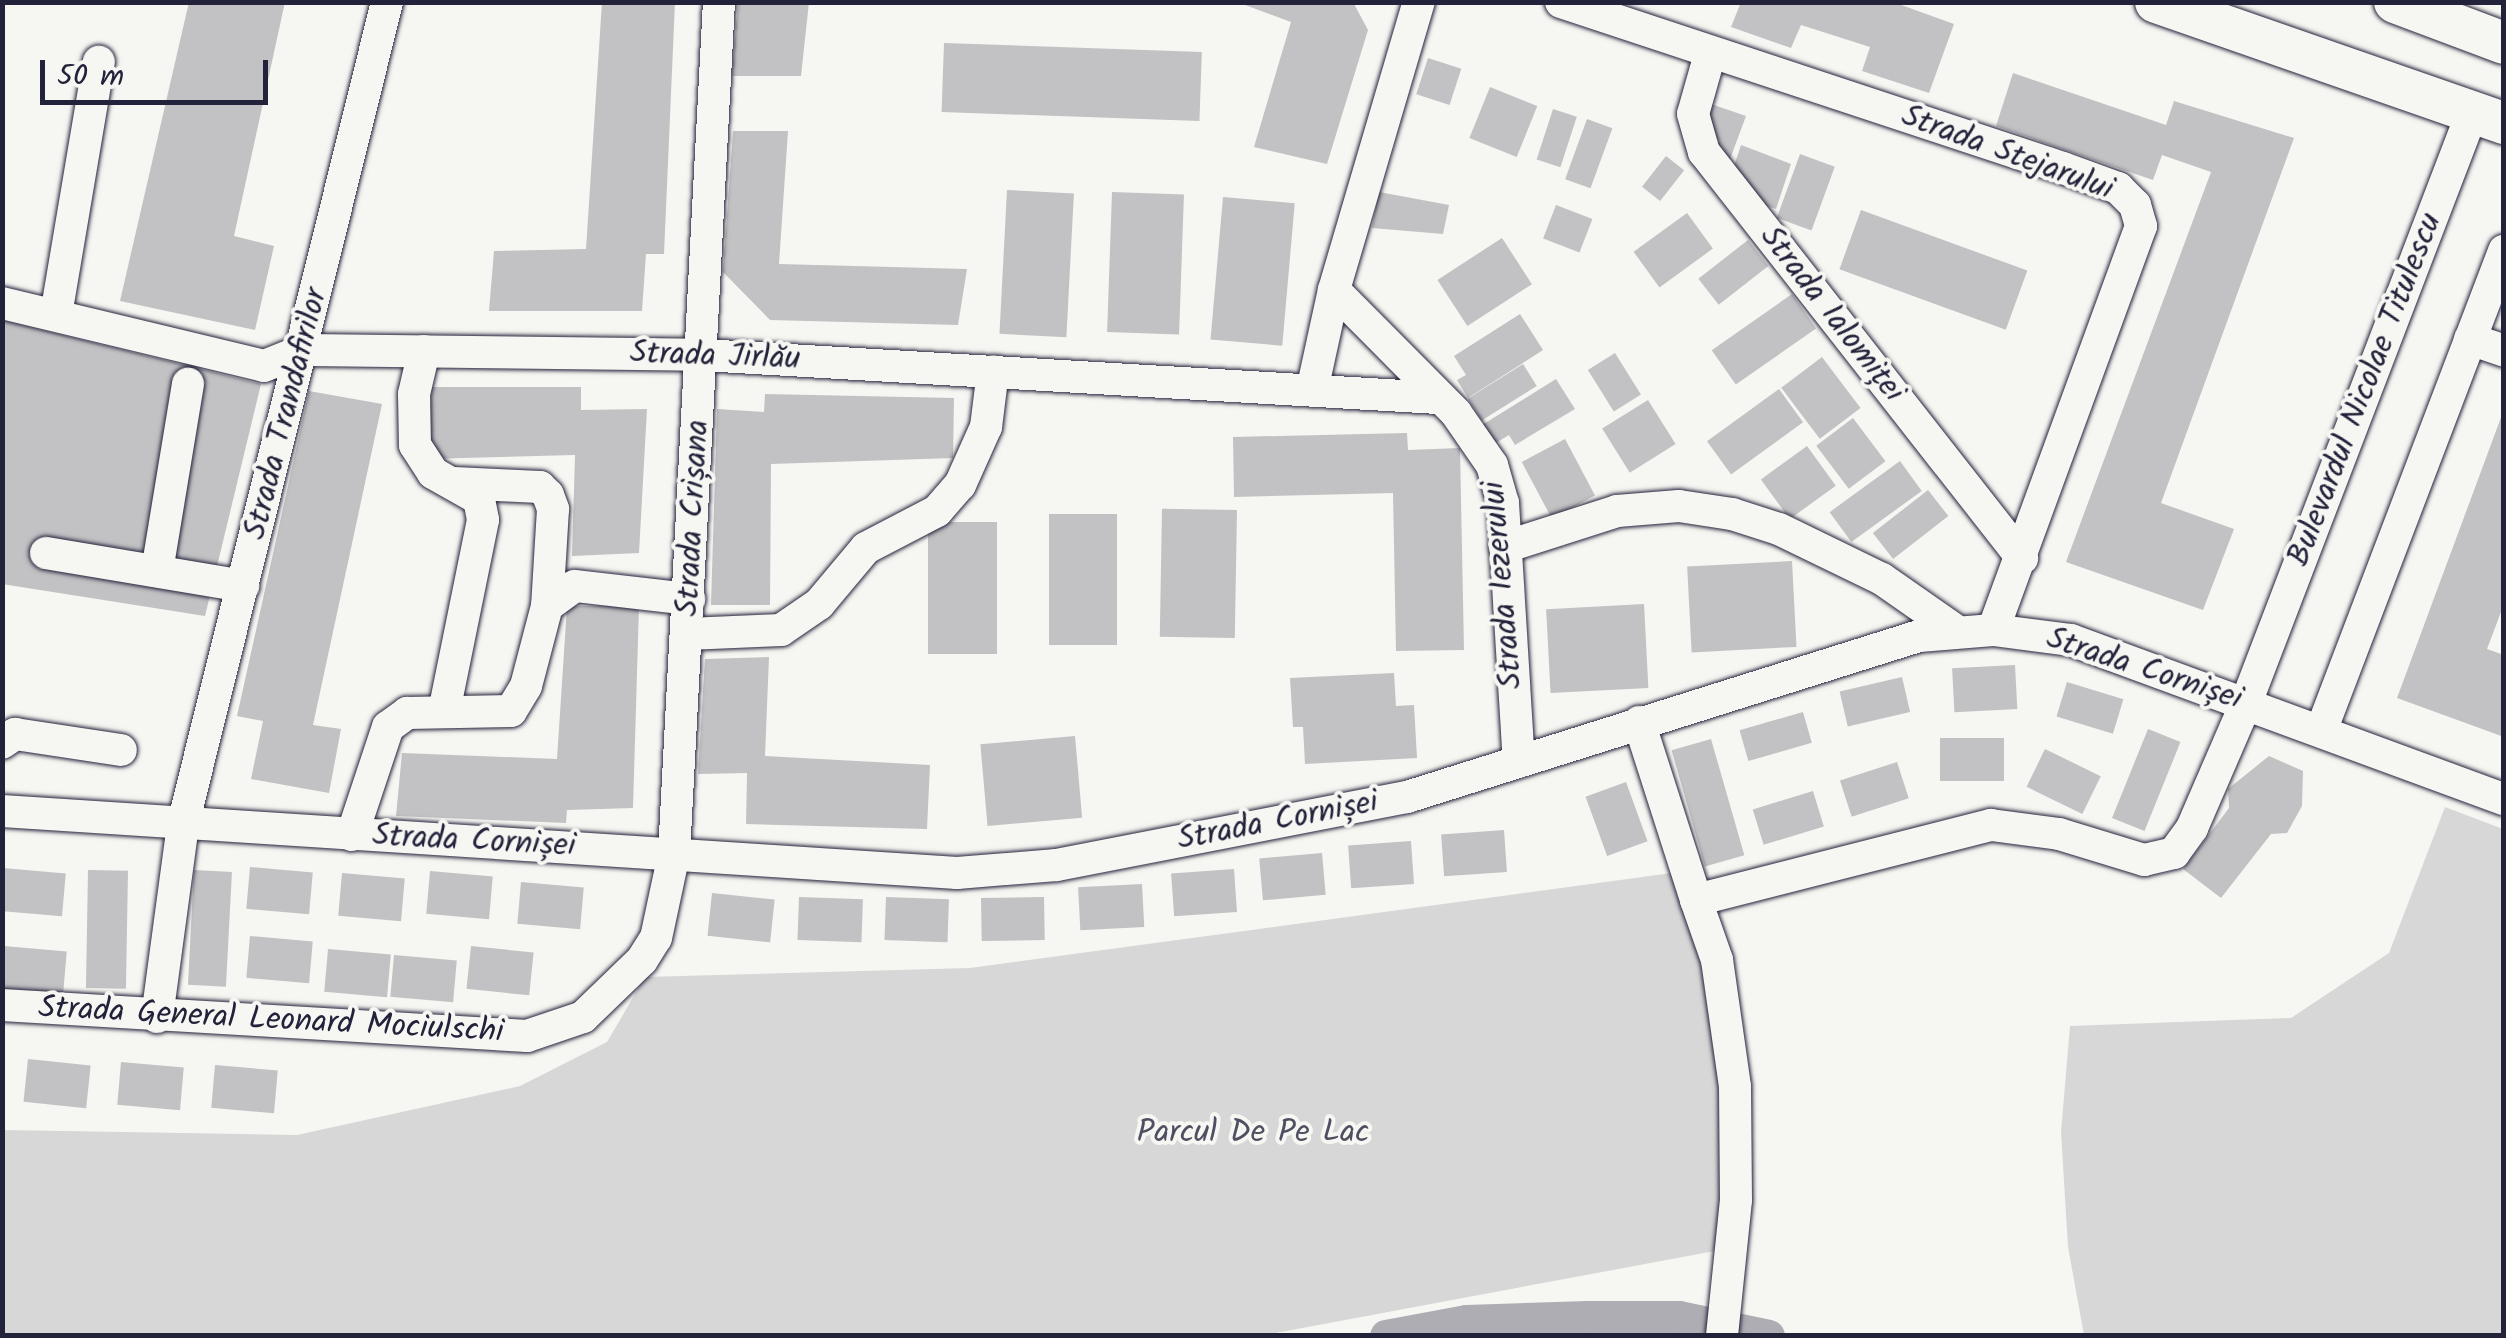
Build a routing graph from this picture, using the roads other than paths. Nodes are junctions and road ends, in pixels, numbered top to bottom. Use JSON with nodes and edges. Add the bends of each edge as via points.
{"nodes":[{"id":1,"x":387,"y":2,"type":"edge"},
{"id":2,"x":719,"y":2,"type":"edge"},
{"id":3,"x":1420,"y":2,"type":"edge"},
{"id":4,"x":1561,"y":2,"type":"edge"},
{"id":5,"x":2156,"y":2,"type":"edge"},
{"id":6,"x":2396,"y":2,"type":"edge"},
{"id":7,"x":2504,"y":42,"type":"edge"},
{"id":8,"x":1710,"y":54,"type":"junction"},
{"id":9,"x":100,"y":62,"type":"dead end"},
{"id":10,"x":2493,"y":108,"type":"edge"},
{"id":11,"x":2504,"y":251,"type":"edge"},
{"id":12,"x":1334,"y":290,"type":"junction"},
{"id":13,"x":2,"y":303,"type":"edge"},
{"id":14,"x":56,"y":315,"type":"junction"},
{"id":15,"x":2470,"y":339,"type":"junction"},
{"id":16,"x":304,"y":350,"type":"junction"},
{"id":17,"x":424,"y":351,"type":"junction"},
{"id":18,"x":2504,"y":351,"type":"edge"},
{"id":19,"x":703,"y":355,"type":"junction"},
{"id":20,"x":993,"y":371,"type":"junction"},
{"id":21,"x":188,"y":384,"type":"dead end"},
{"id":22,"x":1313,"y":386,"type":"junction"},
{"id":23,"x":1437,"y":398,"type":"junction"},
{"id":24,"x":454,"y":483,"type":"junction"},
{"id":25,"x":1505,"y":547,"type":"junction"},
{"id":26,"x":46,"y":553,"type":"dead end"},
{"id":27,"x":2022,"y":558,"type":"junction"},
{"id":28,"x":157,"y":571,"type":"junction"},
{"id":29,"x":244,"y":586,"type":"junction"},
{"id":30,"x":689,"y":599,"type":"junction"},
{"id":31,"x":547,"y":606,"type":"junction"},
{"id":32,"x":1955,"y":630,"type":"junction"},
{"id":33,"x":1994,"y":630,"type":"junction"},
{"id":34,"x":687,"y":634,"type":"junction"},
{"id":35,"x":2246,"y":703,"type":"junction"},
{"id":36,"x":444,"y":712,"type":"junction"},
{"id":37,"x":1639,"y":722,"type":"junction"},
{"id":38,"x":2321,"y":731,"type":"junction"},
{"id":39,"x":2,"y":743,"type":"edge"},
{"id":40,"x":120,"y":750,"type":"dead end"},
{"id":41,"x":1518,"y":762,"type":"junction"},
{"id":42,"x":2504,"y":799,"type":"edge"},
{"id":43,"x":2,"y":811,"type":"edge"},
{"id":44,"x":183,"y":824,"type":"junction"},
{"id":45,"x":352,"y":835,"type":"junction"},
{"id":46,"x":674,"y":854,"type":"junction"},
{"id":47,"x":1696,"y":900,"type":"junction"},
{"id":48,"x":2,"y":1005,"type":"edge"},
{"id":49,"x":157,"y":1016,"type":"junction"},
{"id":50,"x":1722,"y":1336,"type":"edge"}],
"edges":[{"from":1,"to":16,"type":"street","name":"Strada Trandafirilor"},
{"from":2,"to":19,"type":"street","name":"Strada Crișana"},
{"from":3,"to":12,"type":"street"},
{"from":4,"to":8,"type":"street","name":"Strada Stejarului"},
{"from":5,"to":10,"type":"main road"},
{"from":6,"to":7,"type":"main road"},
{"from":8,"to":27,"type":"street","name":"Strada Ialomiței","via":[[1693,114],[1704,152]]},
{"from":8,"to":27,"type":"street","name":"Strada Stejarului","via":[[2064,168],[2118,188],[2135,205],[2141,226]]},
{"from":9,"to":14,"type":"street"},
{"from":10,"to":35,"type":"street","name":"Bulevardul Nicolae Titulescu"},
{"from":11,"to":15,"type":"street"},
{"from":12,"to":22,"type":"street"},
{"from":12,"to":23,"type":"street","name":"Strada Iezerului"},
{"from":13,"to":14,"type":"street","name":"Strada Jirlău"},
{"from":14,"to":16,"type":"street","name":"Strada Jirlău","via":[[264,366]]},
{"from":15,"to":18,"type":"street"},
{"from":15,"to":38,"type":"street"},
{"from":16,"to":17,"type":"street","name":"Strada Jirlău"},
{"from":16,"to":29,"type":"street","name":"Strada Trandafirilor"},
{"from":17,"to":19,"type":"street","name":"Strada Jirlău"},
{"from":17,"to":24,"type":"street","via":[[414,394],[416,445],[433,473]]},
{"from":19,"to":20,"type":"street","name":"Strada Jirlău"},
{"from":19,"to":30,"type":"street","name":"Strada Crișana"},
{"from":20,"to":22,"type":"street","name":"Strada Jirlău"},
{"from":20,"to":34,"type":"street","via":[[986,427],[960,485],[937,510],[866,548],[819,604],[781,630]]},
{"from":21,"to":28,"type":"street"},
{"from":22,"to":23,"type":"street","name":"Strada Jirlău"},
{"from":23,"to":25,"type":"street","name":"Strada Iezerului","via":[[1456,413],[1492,465]]},
{"from":24,"to":31,"type":"street","via":[[540,488],[548,495],[553,510]]},
{"from":24,"to":36,"type":"street","via":[[479,499],[483,520]]},
{"from":25,"to":32,"type":"street","via":[[1617,512],[1678,506],[1732,514],[1868,572]]},
{"from":25,"to":41,"type":"street","name":"Strada Iezerului"},
{"from":26,"to":28,"type":"street"},
{"from":27,"to":33,"type":"street","name":"Strada Stejarului"},
{"from":28,"to":29,"type":"street"},
{"from":29,"to":44,"type":"street","name":"Strada Trandafirilor"},
{"from":30,"to":31,"type":"street","via":[[575,586]]},
{"from":30,"to":34,"type":"street","name":"Strada Crișana"},
{"from":31,"to":36,"type":"street","via":[[526,686],[511,711]]},
{"from":32,"to":33,"type":"street","name":"Strada Cornișei"},
{"from":32,"to":37,"type":"street","name":"Strada Cornișei"},
{"from":33,"to":35,"type":"street","name":"Strada Cornișei","via":[[2071,640]]},
{"from":34,"to":46,"type":"street","name":"Strada Crișana"},
{"from":35,"to":38,"type":"street","name":"Strada Cornișei"},
{"from":35,"to":47,"type":"street","name":"Bulevardul Nicolae Titulescu","via":[[2185,841],[2160,860],[1991,825]]},
{"from":36,"to":45,"type":"street","via":[[407,713],[388,727]]},
{"from":37,"to":41,"type":"street","name":"Strada Cornișei"},
{"from":37,"to":47,"type":"street"},
{"from":38,"to":42,"type":"street","name":"Strada Cornișei"},
{"from":39,"to":40,"type":"street","via":[[15,734]]},
{"from":41,"to":46,"type":"street","name":"Strada Cornișei","via":[[1407,796],[1057,865],[957,873]]},
{"from":43,"to":44,"type":"street","name":"Strada Cornișei"},
{"from":44,"to":45,"type":"street","name":"Strada Cornișei"},
{"from":44,"to":49,"type":"street","name":"Strada Trandafirilor"},
{"from":45,"to":46,"type":"street","name":"Strada Cornișei"},
{"from":46,"to":49,"type":"street","name":"Strada General Leonard Mociulschi","via":[[656,938],[642,960],[583,1017],[528,1036]]},
{"from":47,"to":50,"type":"street","via":[[1718,960],[1735,1088]]},
{"from":48,"to":49,"type":"street","name":"Strada General Leonard Mociulschi"}]}
